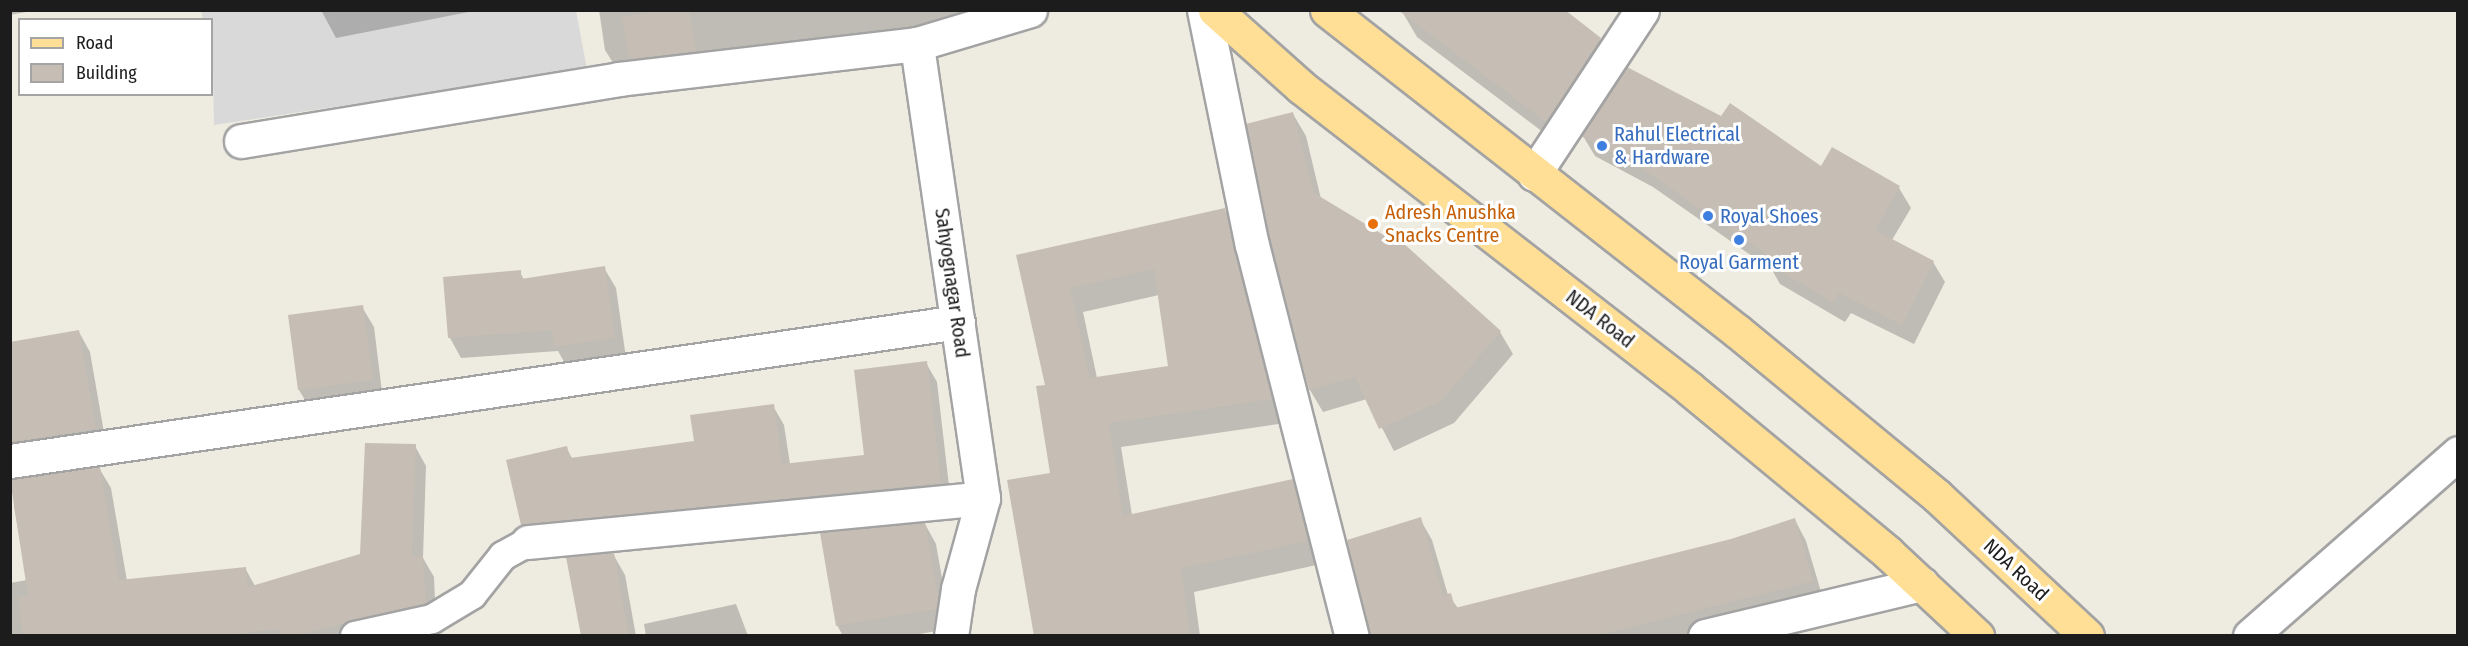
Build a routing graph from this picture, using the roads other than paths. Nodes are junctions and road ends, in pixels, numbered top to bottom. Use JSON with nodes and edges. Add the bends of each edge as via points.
{"nodes":[{"id":1,"x":1030,"y":10,"type":"edge"},
{"id":2,"x":1204,"y":10,"type":"edge"},
{"id":3,"x":1215,"y":10,"type":"edge"},
{"id":4,"x":1327,"y":10,"type":"edge"},
{"id":5,"x":1641,"y":10,"type":"edge"},
{"id":6,"x":917,"y":44,"type":"junction"},
{"id":7,"x":241,"y":141,"type":"dead end"},
{"id":8,"x":1534,"y":174,"type":"junction"},
{"id":9,"x":958,"y":322,"type":"junction"},
{"id":10,"x":2457,"y":453,"type":"edge"},
{"id":11,"x":10,"y":461,"type":"edge"},
{"id":12,"x":983,"y":498,"type":"junction"},
{"id":13,"x":528,"y":543,"type":"joint"},
{"id":14,"x":1922,"y":584,"type":"junction"},
{"id":15,"x":355,"y":636,"type":"edge"},
{"id":16,"x":951,"y":636,"type":"edge"},
{"id":17,"x":1352,"y":636,"type":"edge"},
{"id":18,"x":1705,"y":636,"type":"edge"},
{"id":19,"x":1977,"y":636,"type":"edge"},
{"id":20,"x":2087,"y":636,"type":"edge"},
{"id":21,"x":2250,"y":636,"type":"edge"}],
"edges":[{"from":1,"to":6,"type":"street"},
{"from":2,"to":17,"type":"street","via":[[1252,245]]},
{"from":3,"to":14,"type":"main road","name":"NDA Road","via":[[1300,87],[1690,389]]},
{"from":4,"to":8,"type":"main road","name":"NDA Road"},
{"from":5,"to":8,"type":"street"},
{"from":6,"to":7,"type":"street","via":[[619,79]]},
{"from":6,"to":9,"type":"street","name":"Sahyognagar Road"},
{"from":8,"to":20,"type":"main road","name":"NDA Road","via":[[1737,331],[1937,496]]},
{"from":9,"to":11,"type":"street"},
{"from":9,"to":12,"type":"street","name":"Sahyognagar Road"},
{"from":10,"to":21,"type":"street"},
{"from":12,"to":13,"type":"street"},
{"from":12,"to":16,"type":"street","name":"Sahyognagar Road","via":[[958,589]]},
{"from":13,"to":15,"type":"lane","via":[[503,556],[472,595],[432,619]]},
{"from":14,"to":18,"type":"street"},
{"from":14,"to":19,"type":"main road","name":"NDA Road"}]}
